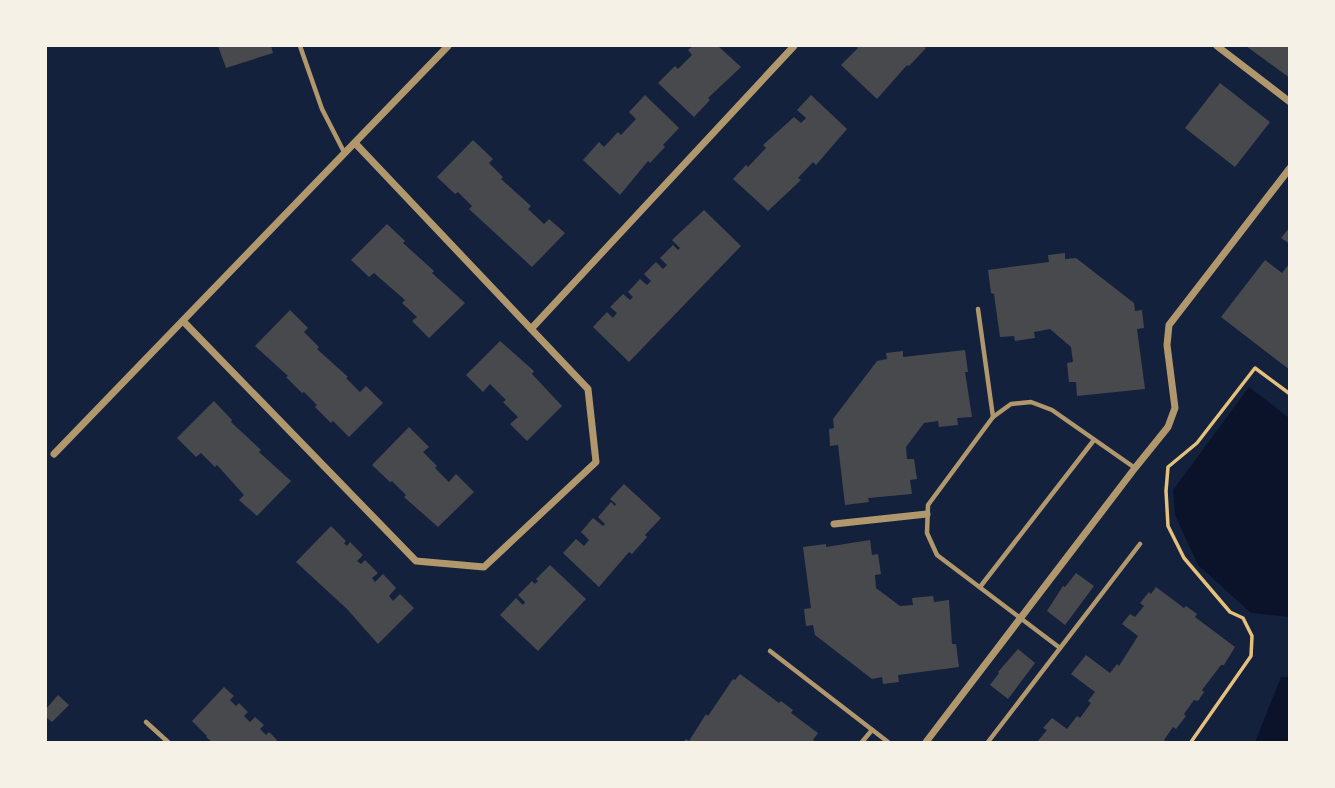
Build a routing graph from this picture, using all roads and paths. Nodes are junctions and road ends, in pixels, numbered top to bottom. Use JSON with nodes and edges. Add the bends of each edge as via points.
{"nodes":[{"id":1,"x":300,"y":46,"type":"edge"},
{"id":2,"x":448,"y":46,"type":"edge"},
{"id":3,"x":794,"y":46,"type":"edge"},
{"id":4,"x":1217,"y":46,"type":"edge"},
{"id":5,"x":1290,"y":102,"type":"edge"},
{"id":6,"x":355,"y":143,"type":"junction"},
{"id":7,"x":345,"y":153,"type":"junction"},
{"id":8,"x":1290,"y":168,"type":"edge"},
{"id":9,"x":978,"y":309,"type":"dead end"},
{"id":10,"x":183,"y":321,"type":"junction"},
{"id":11,"x":531,"y":329,"type":"junction"},
{"id":12,"x":1290,"y":394,"type":"edge"},
{"id":13,"x":993,"y":416,"type":"junction"},
{"id":14,"x":1094,"y":440,"type":"junction"},
{"id":15,"x":54,"y":454,"type":"dead end"},
{"id":16,"x":1135,"y":468,"type":"junction"},
{"id":17,"x":927,"y":514,"type":"junction"},
{"id":18,"x":834,"y":524,"type":"dead end"},
{"id":19,"x":1140,"y":544,"type":"dead end"},
{"id":20,"x":980,"y":587,"type":"junction"},
{"id":21,"x":1022,"y":620,"type":"junction"},
{"id":22,"x":1060,"y":648,"type":"junction"},
{"id":23,"x":770,"y":652,"type":"dead end"},
{"id":24,"x":146,"y":722,"type":"dead end"},
{"id":25,"x":872,"y":730,"type":"junction"},
{"id":26,"x":168,"y":743,"type":"edge"},
{"id":27,"x":862,"y":743,"type":"edge"},
{"id":28,"x":888,"y":743,"type":"edge"},
{"id":29,"x":926,"y":743,"type":"edge"},
{"id":30,"x":988,"y":743,"type":"edge"},
{"id":31,"x":1191,"y":743,"type":"edge"}],
"edges":[{"from":1,"to":7,"type":"lane","via":[[322,109]]},
{"from":2,"to":6,"type":"street"},
{"from":3,"to":11,"type":"street"},
{"from":4,"to":5,"type":"street"},
{"from":6,"to":7,"type":"street"},
{"from":6,"to":11,"type":"street"},
{"from":7,"to":10,"type":"street"},
{"from":8,"to":16,"type":"street","via":[[1169,325],[1175,408],[1168,427]]},
{"from":9,"to":13,"type":"lane"},
{"from":10,"to":11,"type":"street","via":[[416,561],[484,567],[596,462],[588,389]]},
{"from":10,"to":15,"type":"street"},
{"from":12,"to":31,"type":"path","via":[[1255,368],[1197,443],[1168,467],[1168,526],[1184,558],[1230,611],[1243,618],[1252,636],[1251,656]]},
{"from":13,"to":14,"type":"lane","via":[[1011,404],[1031,402],[1052,410]]},
{"from":13,"to":17,"type":"lane","via":[[928,505]]},
{"from":14,"to":16,"type":"lane"},
{"from":14,"to":20,"type":"lane"},
{"from":16,"to":21,"type":"street"},
{"from":17,"to":18,"type":"street"},
{"from":17,"to":20,"type":"lane","via":[[927,533],[937,555]]},
{"from":19,"to":22,"type":"lane"},
{"from":20,"to":21,"type":"lane"},
{"from":21,"to":22,"type":"lane"},
{"from":21,"to":29,"type":"street"},
{"from":22,"to":30,"type":"lane"},
{"from":23,"to":25,"type":"lane"},
{"from":24,"to":26,"type":"lane"},
{"from":25,"to":27,"type":"lane"},
{"from":25,"to":28,"type":"lane"}]}
